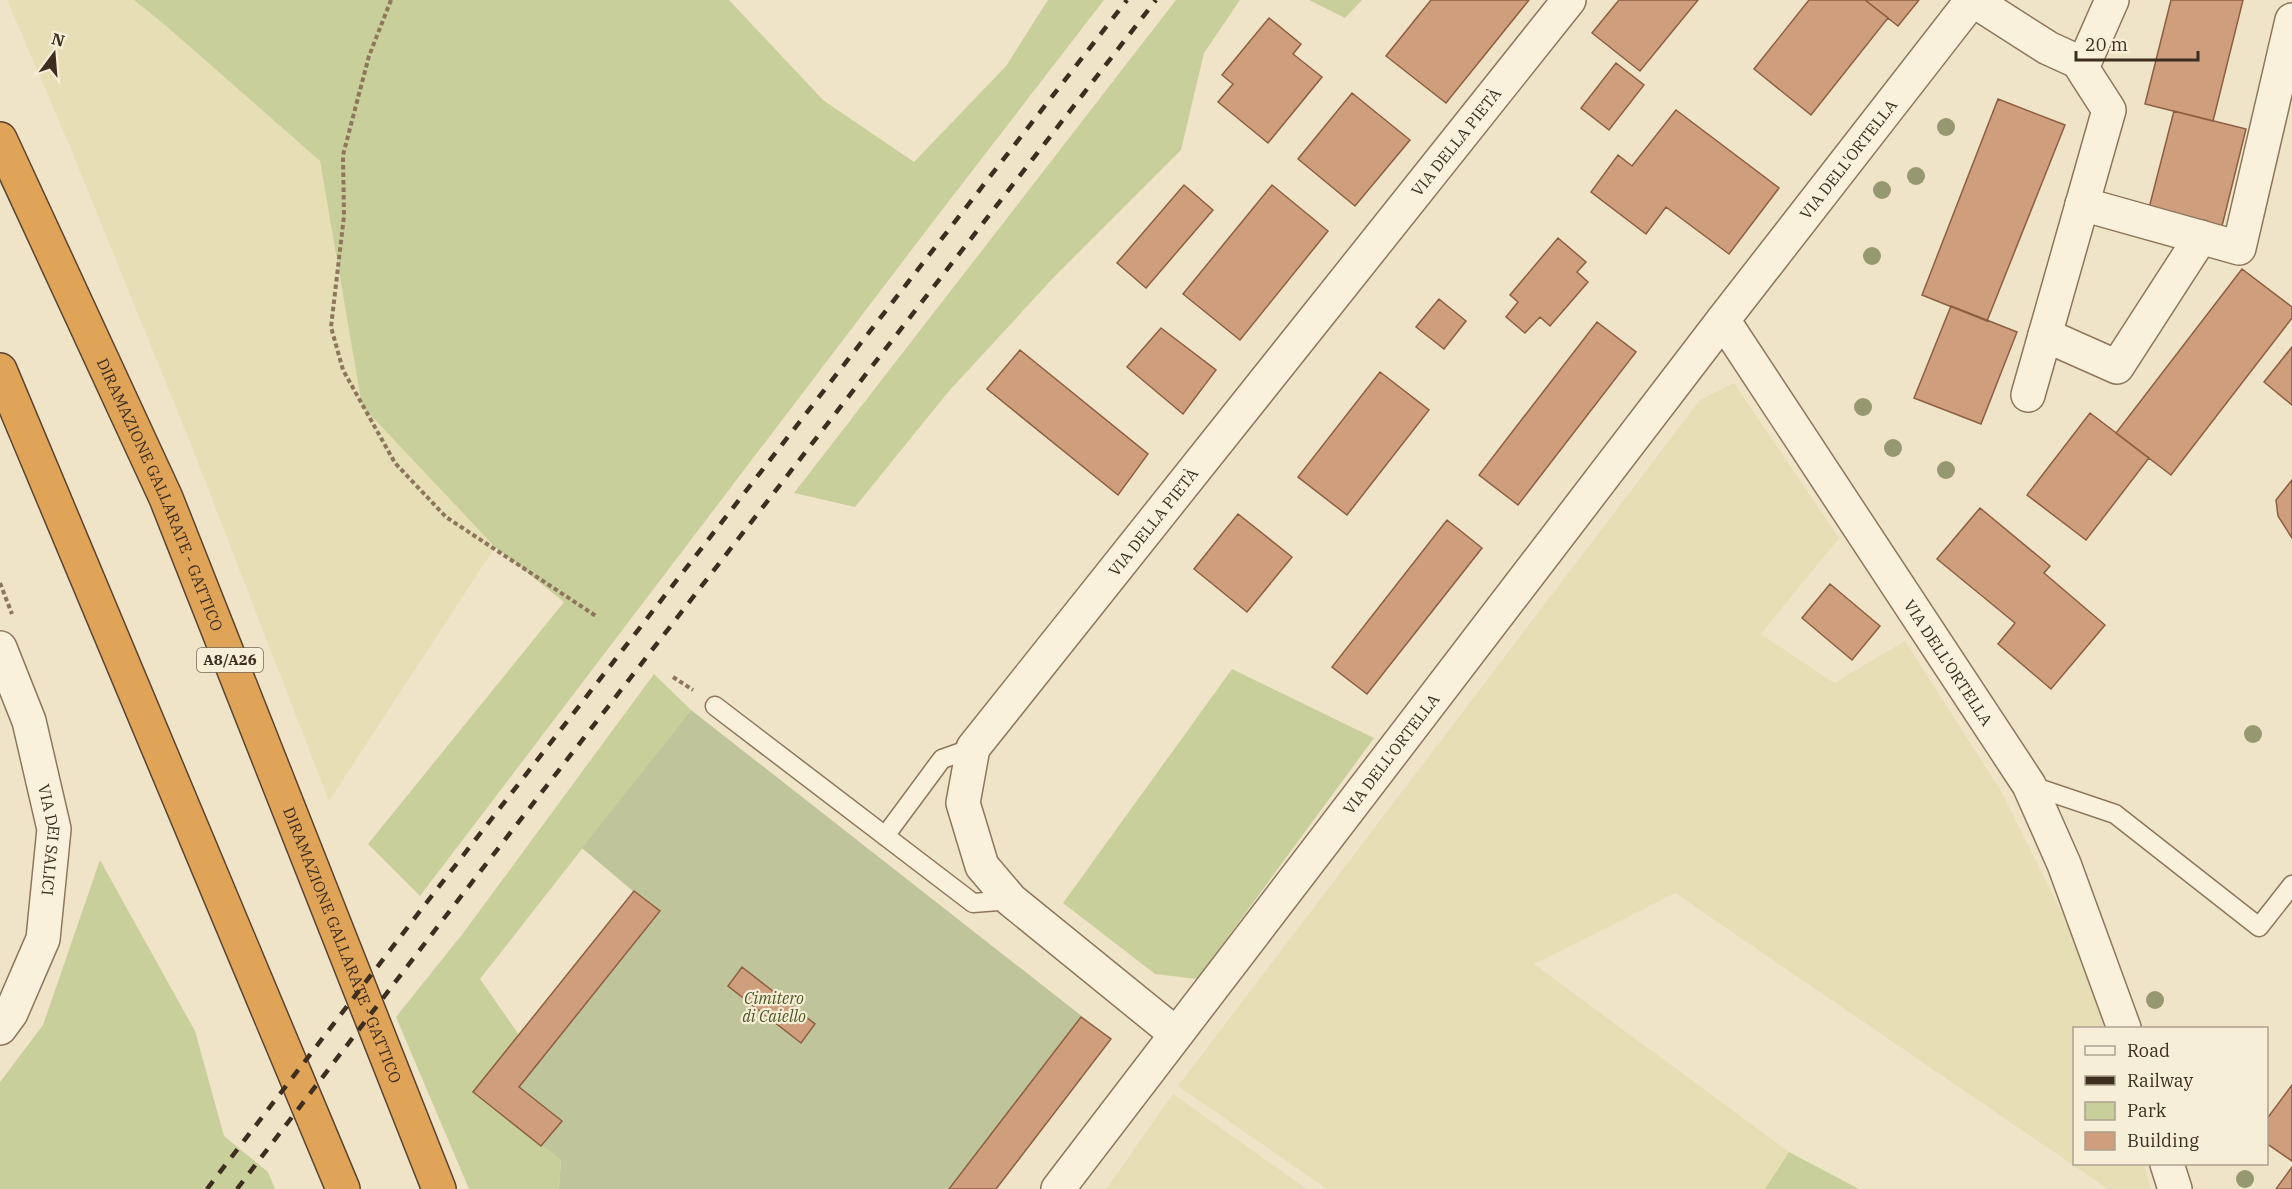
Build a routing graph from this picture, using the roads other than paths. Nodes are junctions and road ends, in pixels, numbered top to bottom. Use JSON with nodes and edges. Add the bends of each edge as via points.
{"nodes":[{"id":1,"x":1569,"y":0,"type":"edge"},
{"id":2,"x":1972,"y":0,"type":"edge"},
{"id":3,"x":2112,"y":0,"type":"edge"},
{"id":4,"x":2292,"y":20,"type":"edge"},
{"id":5,"x":2083,"y":64,"type":"junction"},
{"id":6,"x":0,"y":139,"type":"edge"},
{"id":7,"x":2082,"y":204,"type":"junction"},
{"id":8,"x":2201,"y":237,"type":"junction"},
{"id":9,"x":1723,"y":320,"type":"junction"},
{"id":10,"x":2045,"y":335,"type":"junction"},
{"id":11,"x":0,"y":370,"type":"edge"},
{"id":12,"x":2028,"y":395,"type":"dead end"},
{"id":13,"x":0,"y":648,"type":"edge"},
{"id":14,"x":715,"y":706,"type":"dead end"},
{"id":15,"x":973,"y":748,"type":"junction"},
{"id":16,"x":2029,"y":785,"type":"junction"},
{"id":17,"x":885,"y":836,"type":"junction"},
{"id":18,"x":2292,"y":885,"type":"edge"},
{"id":19,"x":1011,"y":900,"type":"junction"},
{"id":20,"x":2123,"y":1027,"type":"edge"},
{"id":21,"x":0,"y":1028,"type":"edge"},
{"id":22,"x":1176,"y":1034,"type":"junction"},
{"id":23,"x":2167,"y":1165,"type":"edge"},
{"id":24,"x":343,"y":1189,"type":"edge"},
{"id":25,"x":439,"y":1189,"type":"edge"},
{"id":26,"x":1058,"y":1189,"type":"edge"},
{"id":27,"x":2175,"y":1189,"type":"edge"}],
"edges":[{"from":1,"to":15,"type":"street","name":"VIA DELLA PIETÀ"},
{"from":2,"to":5,"type":"street","via":[[2048,48]]},
{"from":2,"to":9,"type":"street","name":"VIA DELL'ORTELLA"},
{"from":3,"to":5,"type":"street"},
{"from":4,"to":8,"type":"street","via":[[2239,248]]},
{"from":5,"to":7,"type":"street","via":[[2109,110]]},
{"from":6,"to":25,"type":"highway","name":"DIRAMAZIONE GALLARATE - GATTICO","number":"A8/A26","via":[[166,498]]},
{"from":7,"to":8,"type":"street"},
{"from":7,"to":10,"type":"street"},
{"from":8,"to":10,"type":"street","via":[[2117,367]]},
{"from":9,"to":16,"type":"street","name":"VIA DELL'ORTELLA"},
{"from":9,"to":22,"type":"street","name":"VIA DELL'ORTELLA"},
{"from":10,"to":12,"type":"street"},
{"from":11,"to":24,"type":"highway"},
{"from":13,"to":21,"type":"street","name":"VIA DEI SALICI","via":[[29,722],[54,829],[43,939],[11,1013]]},
{"from":14,"to":17,"type":"lane"},
{"from":15,"to":17,"type":"lane","via":[[942,759]]},
{"from":15,"to":19,"type":"street","name":"VIA DELLA PIETÀ","via":[[963,803],[982,866]]},
{"from":16,"to":18,"type":"lane","via":[[2115,814],[2259,927]]},
{"from":16,"to":20,"type":"street","name":"VIA DELL'ORTELLA","via":[[2064,864]]},
{"from":17,"to":19,"type":"lane","via":[[973,903]]},
{"from":19,"to":22,"type":"street","name":"VIA DELLA PIETÀ"},
{"from":22,"to":26,"type":"street","name":"VIA DELL'ORTELLA"},
{"from":23,"to":27,"type":"street"}]}
